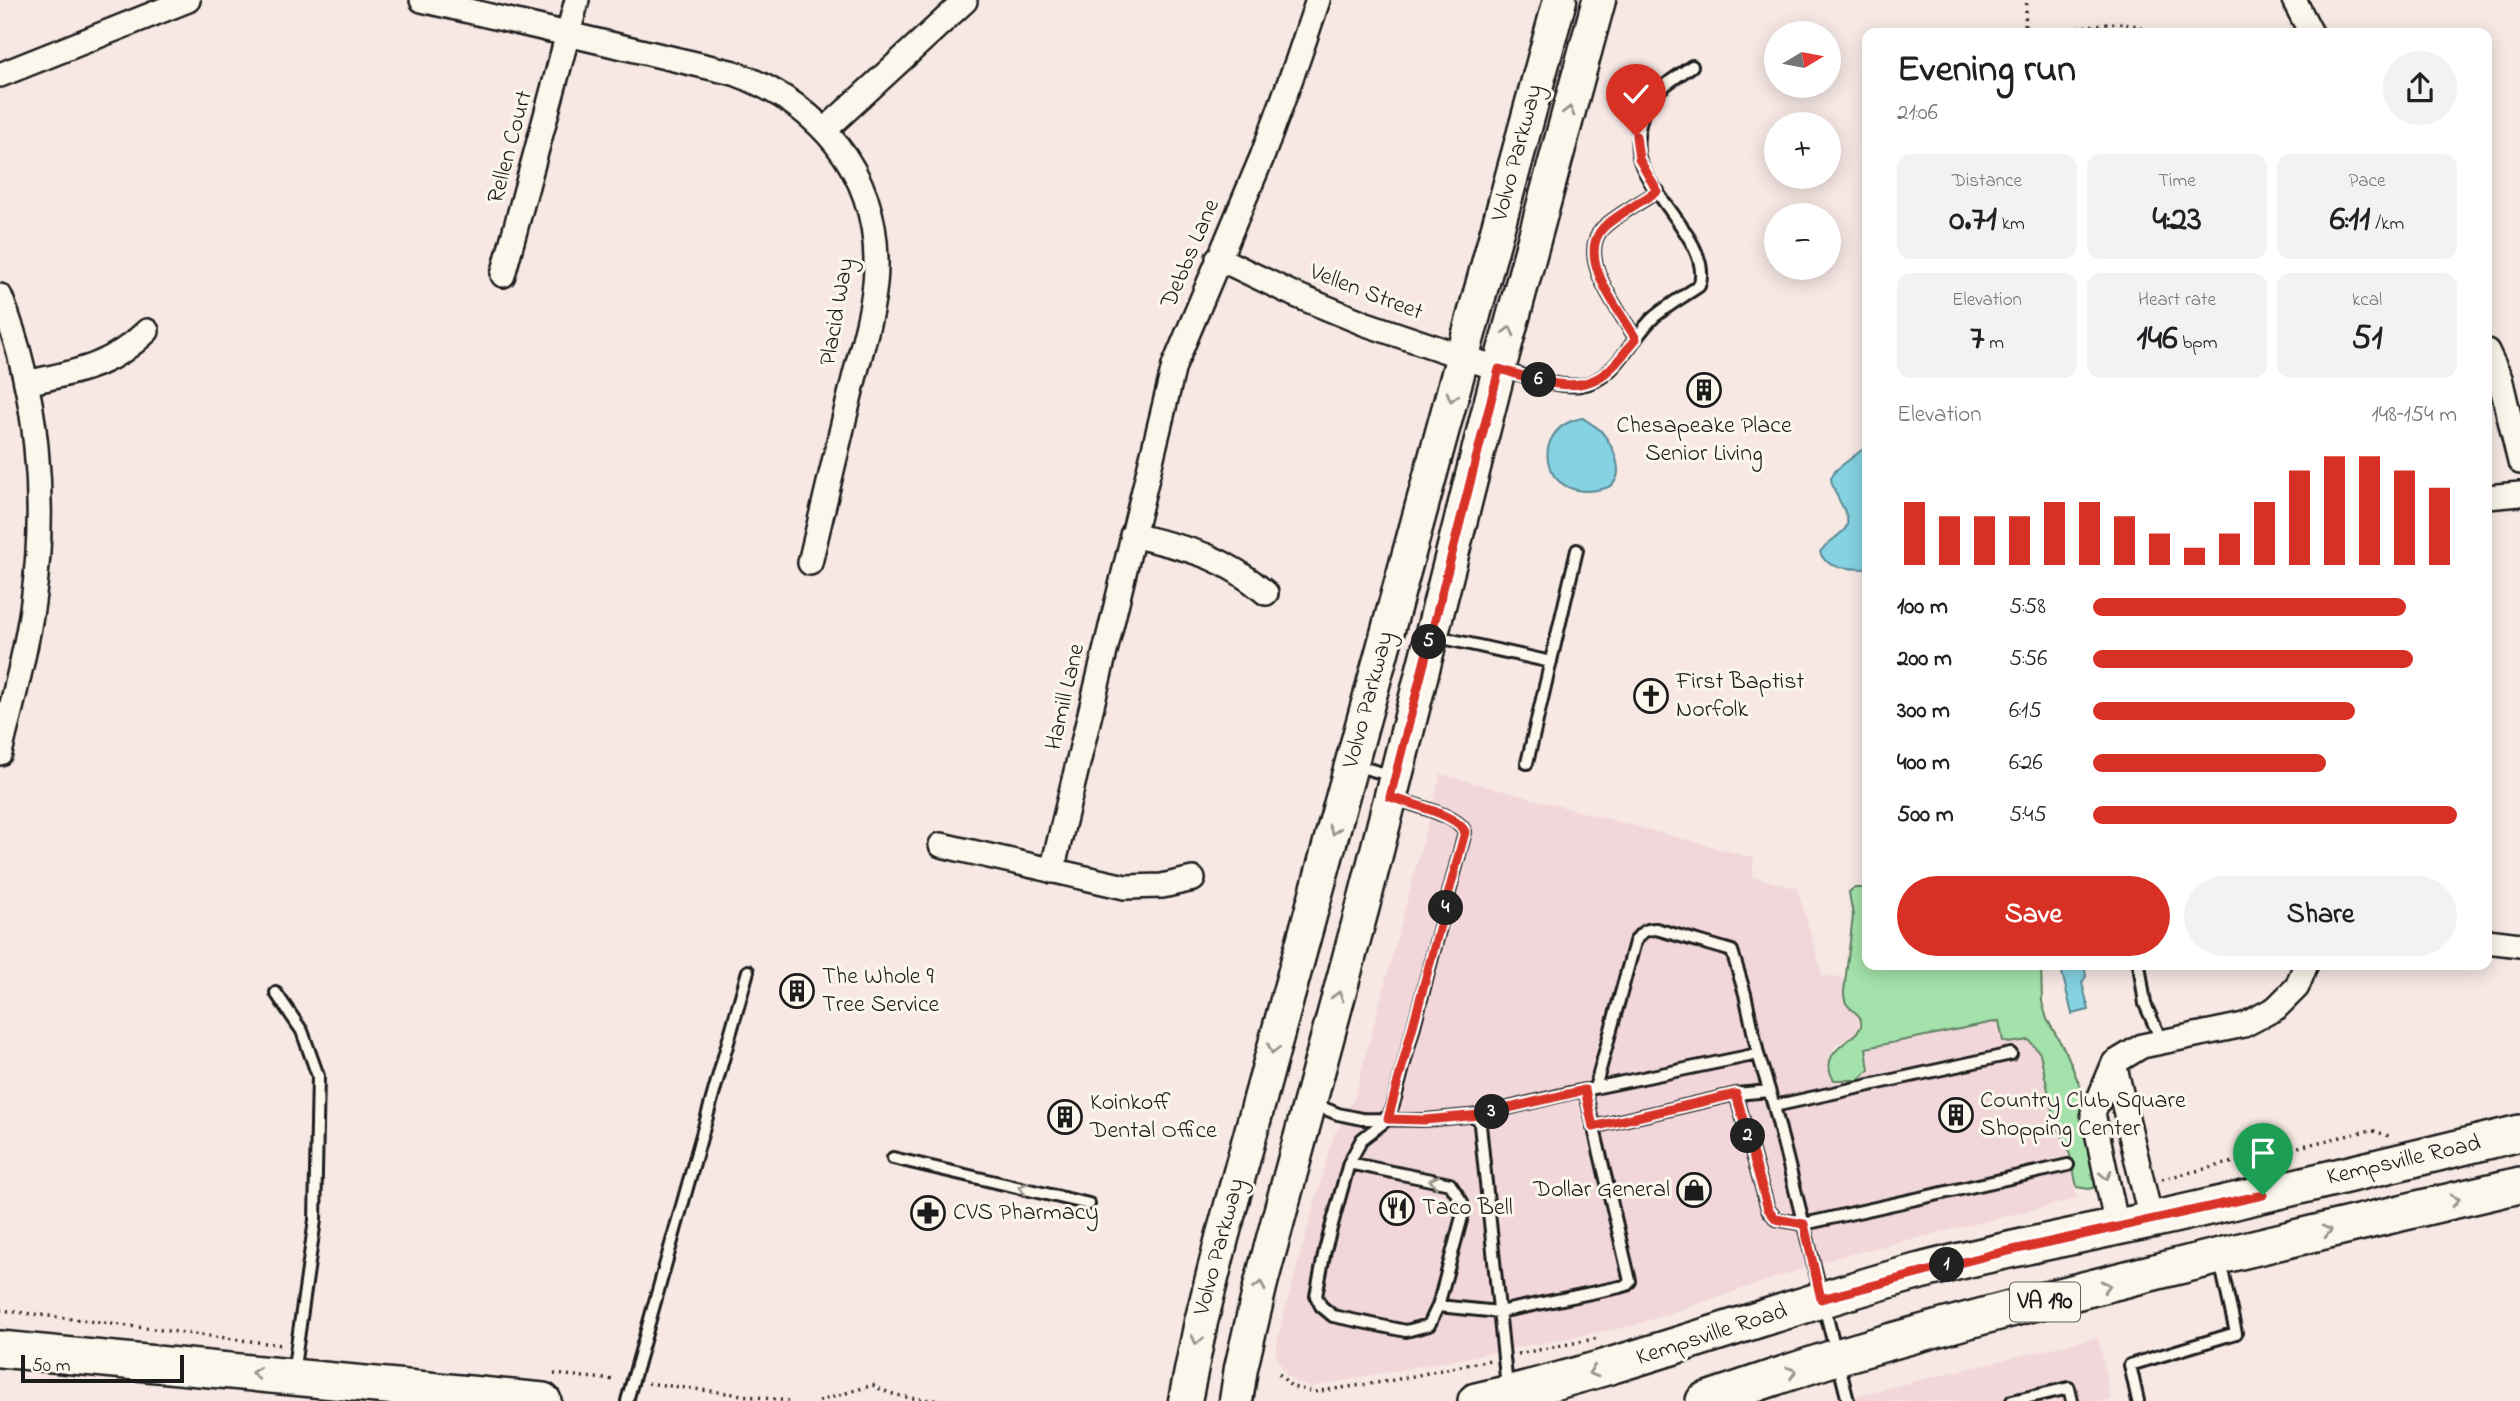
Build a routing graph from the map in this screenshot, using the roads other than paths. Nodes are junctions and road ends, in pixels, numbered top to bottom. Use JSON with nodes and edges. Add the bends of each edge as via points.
{"nodes":[{"id":1,"x":188,"y":0,"type":"edge"},
{"id":2,"x":422,"y":0,"type":"edge"},
{"id":3,"x":578,"y":0,"type":"edge"},
{"id":4,"x":1318,"y":0,"type":"edge"},
{"id":5,"x":1560,"y":0,"type":"edge"},
{"id":6,"x":1599,"y":0,"type":"edge"},
{"id":7,"x":2294,"y":0,"type":"edge"},
{"id":8,"x":965,"y":1,"type":"edge"},
{"id":9,"x":2308,"y":28,"type":"edge"},
{"id":10,"x":568,"y":34,"type":"junction"},
{"id":11,"x":1692,"y":66,"type":"dead end"},
{"id":12,"x":0,"y":75,"type":"edge"},
{"id":13,"x":825,"y":130,"type":"junction"},
{"id":14,"x":1657,"y":191,"type":"junction"},
{"id":15,"x":1218,"y":258,"type":"junction"},
{"id":16,"x":503,"y":275,"type":"dead end"},
{"id":17,"x":0,"y":296,"type":"edge"},
{"id":18,"x":147,"y":331,"type":"dead end"},
{"id":19,"x":1636,"y":339,"type":"junction"},
{"id":20,"x":1463,"y":356,"type":"junction"},
{"id":21,"x":2492,"y":361,"type":"edge"},
{"id":22,"x":1499,"y":369,"type":"junction"},
{"id":23,"x":26,"y":383,"type":"junction"},
{"id":24,"x":2520,"y":462,"type":"edge"},
{"id":25,"x":2520,"y":494,"type":"edge"},
{"id":26,"x":2492,"y":497,"type":"edge"},
{"id":27,"x":1132,"y":535,"type":"junction"},
{"id":28,"x":1577,"y":550,"type":"dead end"},
{"id":29,"x":810,"y":563,"type":"dead end"},
{"id":30,"x":1266,"y":593,"type":"dead end"},
{"id":31,"x":1431,"y":635,"type":"junction"},
{"id":32,"x":1551,"y":662,"type":"junction"},
{"id":33,"x":0,"y":753,"type":"edge"},
{"id":34,"x":1527,"y":763,"type":"dead end"},
{"id":35,"x":1352,"y":764,"type":"junction"},
{"id":36,"x":1393,"y":787,"type":"junction"},
{"id":37,"x":940,"y":845,"type":"dead end"},
{"id":38,"x":1052,"y":871,"type":"junction"},
{"id":39,"x":1193,"y":879,"type":"dead end"},
{"id":40,"x":2519,"y":939,"type":"edge"},
{"id":41,"x":2492,"y":941,"type":"edge"},
{"id":42,"x":2140,"y":970,"type":"edge"},
{"id":43,"x":2304,"y":970,"type":"edge"},
{"id":44,"x":748,"y":971,"type":"dead end"},
{"id":45,"x":276,"y":993,"type":"dead end"},
{"id":46,"x":2162,"y":1042,"type":"junction"},
{"id":47,"x":1758,"y":1054,"type":"junction"},
{"id":48,"x":2011,"y":1054,"type":"dead end"},
{"id":49,"x":2114,"y":1063,"type":"junction"},
{"id":50,"x":1590,"y":1089,"type":"junction"},
{"id":51,"x":1769,"y":1091,"type":"junction"},
{"id":52,"x":1736,"y":1094,"type":"junction"},
{"id":53,"x":1309,"y":1102,"type":"junction"},
{"id":54,"x":1774,"y":1106,"type":"junction"},
{"id":55,"x":1479,"y":1115,"type":"junction"},
{"id":56,"x":1388,"y":1119,"type":"junction"},
{"id":57,"x":1593,"y":1127,"type":"junction"},
{"id":58,"x":2520,"y":1133,"type":"edge"},
{"id":59,"x":893,"y":1158,"type":"dead end"},
{"id":60,"x":1349,"y":1163,"type":"junction"},
{"id":61,"x":2068,"y":1165,"type":"dead end"},
{"id":62,"x":2520,"y":1185,"type":"edge"},
{"id":63,"x":1089,"y":1204,"type":"dead end"},
{"id":64,"x":2151,"y":1220,"type":"junction"},
{"id":65,"x":1804,"y":1224,"type":"junction"},
{"id":66,"x":2116,"y":1227,"type":"junction"},
{"id":67,"x":2219,"y":1257,"type":"junction"},
{"id":68,"x":1821,"y":1299,"type":"junction"},
{"id":69,"x":1438,"y":1306,"type":"junction"},
{"id":70,"x":1499,"y":1312,"type":"junction"},
{"id":71,"x":0,"y":1349,"type":"edge"},
{"id":72,"x":1836,"y":1358,"type":"junction"},
{"id":73,"x":294,"y":1362,"type":"junction"},
{"id":74,"x":548,"y":1387,"type":"edge"},
{"id":75,"x":1492,"y":1397,"type":"edge"},
{"id":76,"x":627,"y":1401,"type":"edge"},
{"id":77,"x":1185,"y":1401,"type":"edge"},
{"id":78,"x":1236,"y":1401,"type":"edge"},
{"id":79,"x":1704,"y":1401,"type":"edge"},
{"id":80,"x":1847,"y":1401,"type":"edge"},
{"id":81,"x":2012,"y":1401,"type":"edge"},
{"id":82,"x":2071,"y":1401,"type":"edge"},
{"id":83,"x":2138,"y":1401,"type":"edge"}],
"edges":[{"from":1,"to":12,"type":"street"},
{"from":2,"to":10,"type":"street","name":"Placid Way"},
{"from":3,"to":10,"type":"street","name":"Rellen Court"},
{"from":4,"to":15,"type":"street","name":"Debbs Lane","via":[[1262,157]]},
{"from":5,"to":20,"type":"main road","name":"Volvo Parkway"},
{"from":22,"to":6,"type":"main road","name":"Volvo Parkway","one_way":true},
{"from":7,"to":9,"type":"street"},
{"from":8,"to":13,"type":"street"},
{"from":10,"to":13,"type":"street","name":"Placid Way","via":[[759,82],[785,96]]},
{"from":10,"to":16,"type":"street","name":"Rellen Court"},
{"from":11,"to":14,"type":"lane","via":[[1652,96],[1636,136],[1639,159]]},
{"from":13,"to":29,"type":"street","name":"Placid Way","via":[[856,174],[877,260],[865,337]]},
{"from":14,"to":19,"type":"lane","via":[[1603,228],[1592,250],[1597,272]]},
{"from":14,"to":19,"type":"lane","via":[[1690,241],[1702,279],[1699,286],[1654,317]]},
{"from":15,"to":20,"type":"street","name":"Vellen Street","via":[[1366,324]]},
{"from":15,"to":27,"type":"street","name":"Debbs Lane","via":[[1174,366]]},
{"from":17,"to":23,"type":"street"},
{"from":18,"to":23,"type":"street","via":[[106,362]]},
{"from":19,"to":22,"type":"lane","via":[[1609,370],[1581,385],[1556,384]]},
{"from":20,"to":22,"type":"street","name":"Vellen Street"},
{"from":20,"to":35,"type":"main road","name":"Volvo Parkway","one_way":true},
{"from":21,"to":24,"type":"street"},
{"from":22,"to":31,"type":"main road","name":"Volvo Parkway"},
{"from":23,"to":33,"type":"street","via":[[35,443],[38,536],[24,658]]},
{"from":25,"to":26,"type":"street"},
{"from":27,"to":30,"type":"street","via":[[1206,554],[1241,572]]},
{"from":27,"to":38,"type":"street","name":"Hamill Lane"},
{"from":28,"to":32,"type":"lane"},
{"from":31,"to":32,"type":"lane"},
{"from":31,"to":36,"type":"main road","name":"Volvo Parkway"},
{"from":32,"to":34,"type":"lane"},
{"from":35,"to":36,"type":"lane"},
{"from":35,"to":77,"type":"main road","name":"Volvo Parkway","one_way":true,"via":[[1222,1238]]},
{"from":53,"to":36,"type":"main road","name":"Volvo Parkway","one_way":true},
{"from":36,"to":56,"type":"lane","via":[[1453,819],[1465,832]]},
{"from":37,"to":38,"type":"street"},
{"from":38,"to":39,"type":"street","via":[[1125,887]]},
{"from":40,"to":41,"type":"street"},
{"from":42,"to":46,"type":"lane","via":[[2145,1004]]},
{"from":43,"to":46,"type":"street","via":[[2297,987],[2276,1008],[2244,1025]]},
{"from":44,"to":76,"type":"lane"},
{"from":45,"to":73,"type":"lane","via":[[302,1031],[318,1076],[315,1220]]},
{"from":46,"to":49,"type":"street","via":[[2142,1046]]},
{"from":47,"to":50,"type":"lane"},
{"from":47,"to":50,"type":"lane","via":[[1732,951],[1648,930],[1635,942]]},
{"from":47,"to":51,"type":"lane"},
{"from":48,"to":54,"type":"lane"},
{"from":49,"to":64,"type":"street"},
{"from":49,"to":66,"type":"street","one_way":true,"via":[[2094,1113]]},
{"from":50,"to":55,"type":"lane"},
{"from":50,"to":57,"type":"lane"},
{"from":51,"to":52,"type":"lane"},
{"from":51,"to":54,"type":"lane"},
{"from":52,"to":57,"type":"lane"},
{"from":52,"to":65,"type":"lane","via":[[1768,1209],[1776,1219]]},
{"from":53,"to":56,"type":"lane","via":[[1338,1114]]},
{"from":78,"to":53,"type":"main road","name":"Volvo Parkway","one_way":true,"via":[[1251,1322]]},
{"from":54,"to":65,"type":"lane"},
{"from":55,"to":56,"type":"lane"},
{"from":55,"to":70,"type":"lane"},
{"from":56,"to":60,"type":"lane","via":[[1362,1139]]},
{"from":57,"to":70,"type":"lane","via":[[1630,1281],[1620,1287]]},
{"from":58,"to":64,"type":"main road","name":"Kempsville Road","number":"VA 190"},
{"from":63,"to":59,"type":"lane","one_way":true},
{"from":69,"to":60,"type":"lane","one_way":true,"via":[[1463,1213],[1457,1192],[1450,1184]]},
{"from":60,"to":69,"type":"lane","via":[[1317,1288],[1321,1306],[1333,1316],[1406,1331],[1429,1325]]},
{"from":61,"to":65,"type":"lane"},
{"from":67,"to":62,"type":"main road","name":"Kempsville Road","number":"VA 190","one_way":true},
{"from":64,"to":66,"type":"main road","name":"Kempsville Road","number":"VA 190"},
{"from":65,"to":68,"type":"lane"},
{"from":66,"to":68,"type":"main road","name":"Kempsville Road","number":"VA 190"},
{"from":72,"to":67,"type":"main road","name":"Kempsville Road","number":"VA 190","one_way":true},
{"from":67,"to":83,"type":"lane","via":[[2236,1333],[2130,1365]]},
{"from":68,"to":72,"type":"lane"},
{"from":68,"to":75,"type":"main road","name":"Kempsville Road","number":"VA 190","one_way":true,"via":[[1572,1379]]},
{"from":69,"to":70,"type":"lane"},
{"from":70,"to":75,"type":"lane"},
{"from":73,"to":71,"type":"main road","one_way":true},
{"from":79,"to":72,"type":"main road","name":"Kempsville Road","number":"VA 190","one_way":true},
{"from":72,"to":80,"type":"lane"},
{"from":73,"to":74,"type":"main road"},
{"from":81,"to":82,"type":"lane","via":[[2069,1388]]}]}
